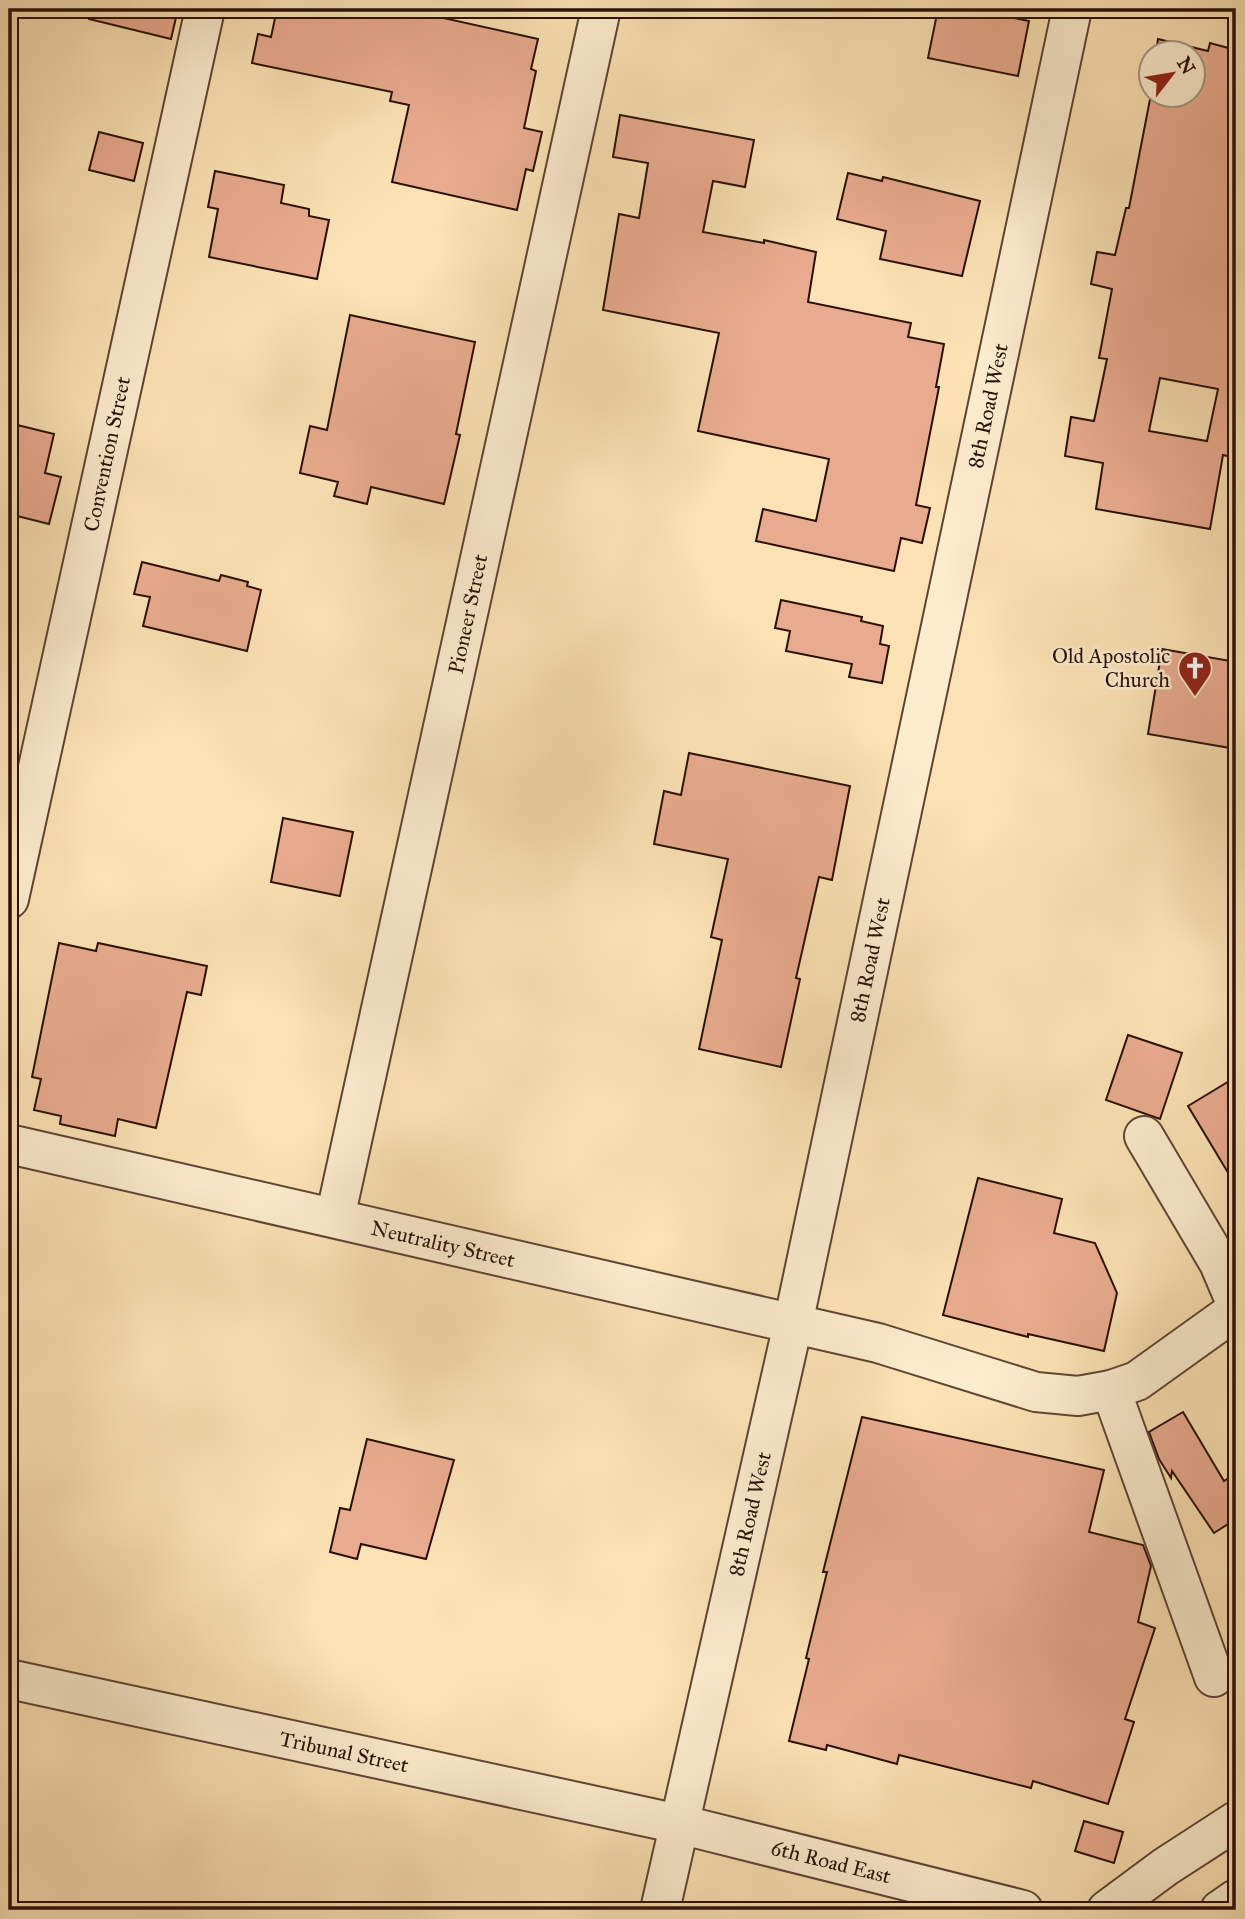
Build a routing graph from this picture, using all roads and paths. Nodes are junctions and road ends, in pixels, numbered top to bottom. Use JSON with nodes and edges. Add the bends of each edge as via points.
{"nodes":[{"id":1,"x":205,"y":9,"type":"edge"},
{"id":2,"x":601,"y":9,"type":"edge"},
{"id":3,"x":1072,"y":9,"type":"edge"},
{"id":4,"x":9,"y":899,"type":"edge"},
{"id":5,"x":1144,"y":1136,"type":"dead end"},
{"id":6,"x":9,"y":1144,"type":"edge"},
{"id":7,"x":335,"y":1218,"type":"junction"},
{"id":8,"x":1236,"y":1303,"type":"edge"},
{"id":9,"x":1236,"y":1310,"type":"edge"},
{"id":10,"x":793,"y":1324,"type":"junction"},
{"id":11,"x":1111,"y":1390,"type":"junction"},
{"id":12,"x":1214,"y":1677,"type":"dead end"},
{"id":13,"x":9,"y":1679,"type":"edge"},
{"id":14,"x":1236,"y":1821,"type":"edge"},
{"id":15,"x":679,"y":1824,"type":"junction"},
{"id":16,"x":1236,"y":1899,"type":"edge"},
{"id":17,"x":660,"y":1910,"type":"edge"},
{"id":18,"x":1023,"y":1910,"type":"edge"},
{"id":19,"x":1107,"y":1910,"type":"edge"},
{"id":20,"x":1220,"y":1910,"type":"edge"}],
"edges":[{"from":1,"to":4,"type":"street","name":"Convention Street"},
{"from":2,"to":7,"type":"street","name":"Pioneer Street"},
{"from":3,"to":10,"type":"street","name":"8th Road West"},
{"from":5,"to":8,"type":"street","via":[[1219,1263]]},
{"from":6,"to":7,"type":"street","name":"Neutrality Street"},
{"from":7,"to":10,"type":"street","name":"Neutrality Street"},
{"from":9,"to":11,"type":"street","name":"Neutrality Street","via":[[1137,1381]]},
{"from":10,"to":11,"type":"street","name":"Neutrality Street","via":[[878,1343],[1036,1392],[1078,1396]]},
{"from":10,"to":15,"type":"street","name":"8th Road West"},
{"from":11,"to":12,"type":"street"},
{"from":13,"to":15,"type":"street","name":"Tribunal Street"},
{"from":14,"to":19,"type":"street"},
{"from":15,"to":17,"type":"street","name":"8th Road West"},
{"from":15,"to":18,"type":"street","name":"6th Road East"},
{"from":16,"to":20,"type":"street"}]}
